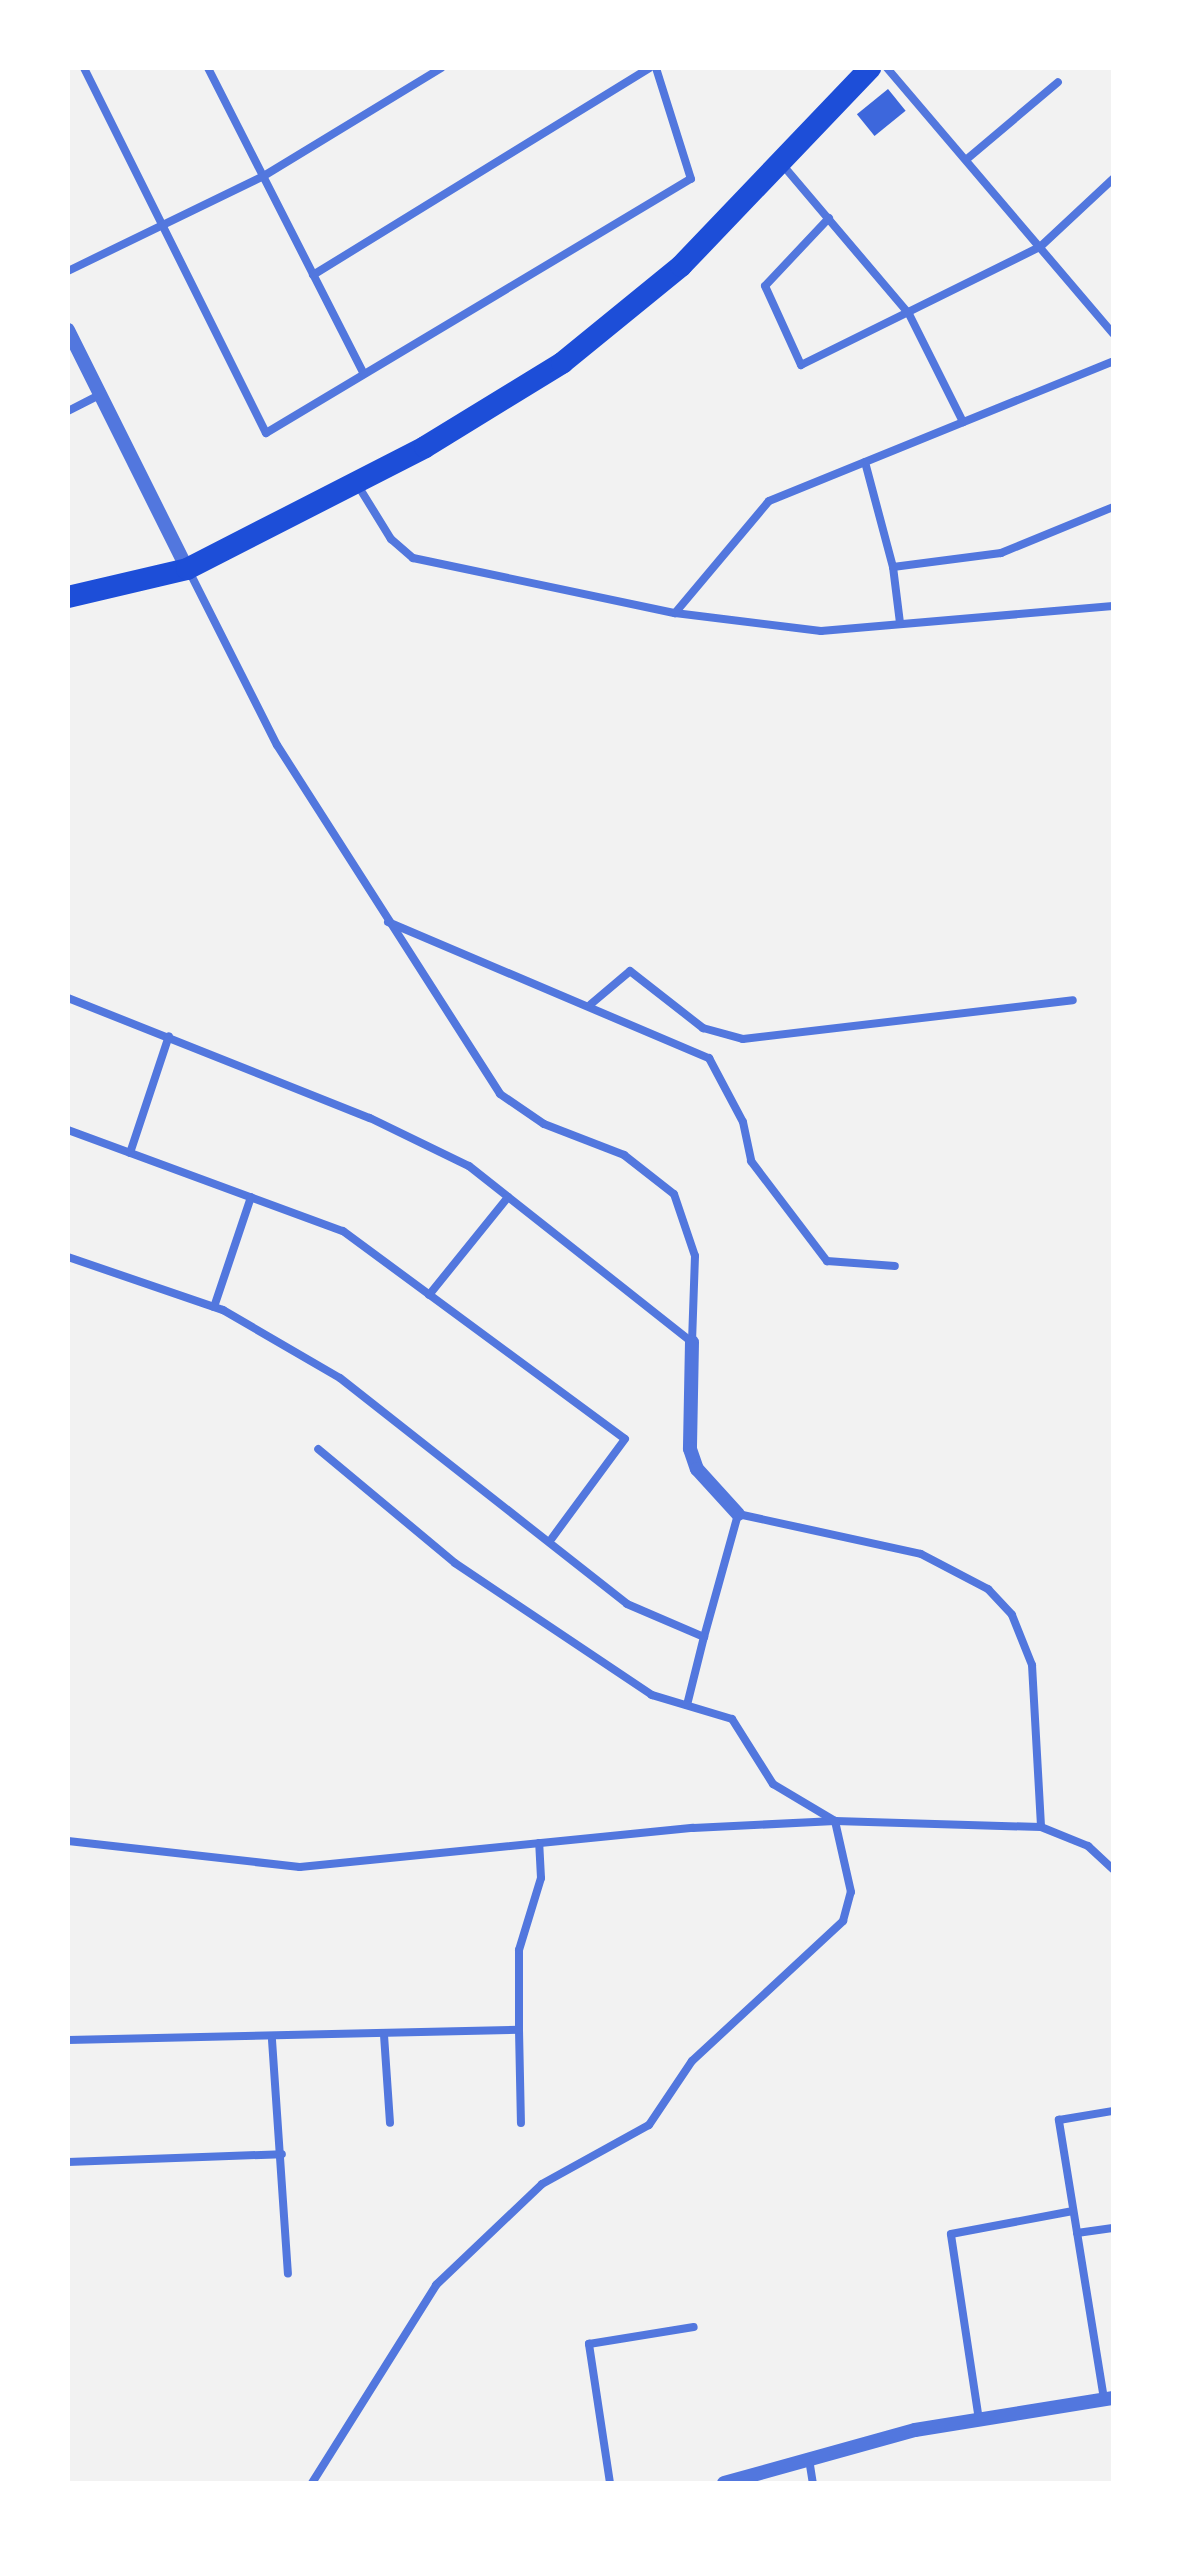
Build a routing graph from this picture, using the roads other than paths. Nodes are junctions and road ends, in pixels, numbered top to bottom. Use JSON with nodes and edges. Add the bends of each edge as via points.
{"nodes":[{"id":1,"x":84,"y":68,"type":"edge"},
{"id":2,"x":223,"y":68,"type":"edge"},
{"id":3,"x":441,"y":68,"type":"edge"},
{"id":4,"x":649,"y":68,"type":"edge"},
{"id":5,"x":656,"y":68,"type":"edge"},
{"id":6,"x":870,"y":68,"type":"edge"},
{"id":7,"x":887,"y":68,"type":"edge"},
{"id":8,"x":210,"y":71,"type":"edge"},
{"id":9,"x":1058,"y":82,"type":"dead end"},
{"id":10,"x":967,"y":159,"type":"junction"},
{"id":11,"x":780,"y":161,"type":"junction"},
{"id":12,"x":262,"y":177,"type":"junction"},
{"id":13,"x":1113,"y":179,"type":"edge"},
{"id":14,"x":829,"y":218,"type":"junction"},
{"id":15,"x":162,"y":225,"type":"junction"},
{"id":16,"x":1040,"y":247,"type":"junction"},
{"id":17,"x":68,"y":271,"type":"edge"},
{"id":18,"x":313,"y":275,"type":"junction"},
{"id":19,"x":909,"y":314,"type":"junction"},
{"id":20,"x":68,"y":330,"type":"edge"},
{"id":21,"x":1113,"y":334,"type":"edge"},
{"id":22,"x":1113,"y":361,"type":"edge"},
{"id":23,"x":364,"y":374,"type":"junction"},
{"id":24,"x":100,"y":395,"type":"junction"},
{"id":25,"x":68,"y":411,"type":"edge"},
{"id":26,"x":963,"y":422,"type":"junction"},
{"id":27,"x":865,"y":462,"type":"junction"},
{"id":28,"x":357,"y":483,"type":"junction"},
{"id":29,"x":1113,"y":507,"type":"edge"},
{"id":30,"x":893,"y":567,"type":"junction"},
{"id":31,"x":187,"y":569,"type":"junction"},
{"id":32,"x":68,"y":597,"type":"edge"},
{"id":33,"x":1113,"y":606,"type":"edge"},
{"id":34,"x":675,"y":613,"type":"junction"},
{"id":35,"x":900,"y":623,"type":"junction"},
{"id":36,"x":388,"y":922,"type":"junction"},
{"id":37,"x":68,"y":998,"type":"edge"},
{"id":38,"x":1073,"y":1000,"type":"dead end"},
{"id":39,"x":591,"y":1004,"type":"junction"},
{"id":40,"x":169,"y":1036,"type":"junction"},
{"id":41,"x":68,"y":1130,"type":"edge"},
{"id":42,"x":130,"y":1153,"type":"junction"},
{"id":43,"x":251,"y":1197,"type":"junction"},
{"id":44,"x":508,"y":1197,"type":"junction"},
{"id":45,"x":68,"y":1257,"type":"edge"},
{"id":46,"x":895,"y":1266,"type":"dead end"},
{"id":47,"x":429,"y":1295,"type":"junction"},
{"id":48,"x":214,"y":1307,"type":"junction"},
{"id":49,"x":692,"y":1342,"type":"junction"},
{"id":50,"x":318,"y":1449,"type":"dead end"},
{"id":51,"x":738,"y":1514,"type":"junction"},
{"id":52,"x":552,"y":1538,"type":"junction"},
{"id":53,"x":704,"y":1637,"type":"junction"},
{"id":54,"x":687,"y":1705,"type":"junction"},
{"id":55,"x":835,"y":1821,"type":"junction"},
{"id":56,"x":1041,"y":1827,"type":"junction"},
{"id":57,"x":68,"y":1841,"type":"edge"},
{"id":58,"x":539,"y":1843,"type":"junction"},
{"id":59,"x":1113,"y":1869,"type":"edge"},
{"id":60,"x":519,"y":2030,"type":"junction"},
{"id":61,"x":384,"y":2035,"type":"junction"},
{"id":62,"x":68,"y":2040,"type":"edge"},
{"id":63,"x":272,"y":2040,"type":"junction"},
{"id":64,"x":1113,"y":2111,"type":"edge"},
{"id":65,"x":390,"y":2123,"type":"dead end"},
{"id":66,"x":521,"y":2123,"type":"dead end"},
{"id":67,"x":282,"y":2154,"type":"junction"},
{"id":68,"x":68,"y":2162,"type":"edge"},
{"id":69,"x":1073,"y":2211,"type":"junction"},
{"id":70,"x":1113,"y":2228,"type":"edge"},
{"id":71,"x":1077,"y":2233,"type":"junction"},
{"id":72,"x":288,"y":2273,"type":"dead end"},
{"id":73,"x":694,"y":2327,"type":"dead end"},
{"id":74,"x":1108,"y":2398,"type":"edge"},
{"id":75,"x":979,"y":2420,"type":"junction"},
{"id":76,"x":809,"y":2459,"type":"junction"},
{"id":77,"x":312,"y":2483,"type":"edge"},
{"id":78,"x":610,"y":2483,"type":"edge"},
{"id":79,"x":724,"y":2483,"type":"edge"},
{"id":80,"x":813,"y":2483,"type":"edge"}],
"edges":[{"from":1,"to":15,"type":"street"},
{"from":2,"to":8,"type":"street"},
{"from":3,"to":12,"type":"street"},
{"from":4,"to":18,"type":"street"},
{"from":5,"to":23,"type":"street","via":[[691,179]]},
{"from":6,"to":11,"type":"highway"},
{"from":7,"to":10,"type":"street"},
{"from":8,"to":12,"type":"street"},
{"from":9,"to":10,"type":"street"},
{"from":10,"to":16,"type":"street"},
{"from":11,"to":14,"type":"street"},
{"from":11,"to":28,"type":"highway","via":[[681,266],[562,363]]},
{"from":12,"to":15,"type":"street"},
{"from":12,"to":18,"type":"street"},
{"from":13,"to":16,"type":"street"},
{"from":14,"to":19,"type":"street"},
{"from":14,"to":19,"type":"street","via":[[765,286],[801,365]]},
{"from":15,"to":17,"type":"street"},
{"from":15,"to":23,"type":"street","via":[[266,433]]},
{"from":16,"to":19,"type":"street"},
{"from":16,"to":21,"type":"street"},
{"from":18,"to":23,"type":"street"},
{"from":19,"to":26,"type":"street"},
{"from":20,"to":24,"type":"street"},
{"from":22,"to":26,"type":"street"},
{"from":24,"to":25,"type":"street"},
{"from":24,"to":31,"type":"street"},
{"from":26,"to":27,"type":"street"},
{"from":27,"to":30,"type":"street"},
{"from":27,"to":34,"type":"street","via":[[769,501]]},
{"from":28,"to":31,"type":"highway"},
{"from":28,"to":34,"type":"street","via":[[391,539],[413,558]]},
{"from":29,"to":30,"type":"street","via":[[1001,553]]},
{"from":30,"to":35,"type":"street"},
{"from":31,"to":32,"type":"highway"},
{"from":31,"to":36,"type":"street","via":[[277,745]]},
{"from":33,"to":35,"type":"street"},
{"from":34,"to":35,"type":"street","via":[[821,631]]},
{"from":36,"to":39,"type":"street"},
{"from":36,"to":49,"type":"street","via":[[513,1108],[624,1155],[674,1194],[695,1256]]},
{"from":37,"to":40,"type":"street"},
{"from":38,"to":39,"type":"street","via":[[743,1039],[703,1028],[630,971]]},
{"from":39,"to":46,"type":"street","via":[[709,1058],[743,1122],[751,1161],[827,1261]]},
{"from":40,"to":42,"type":"street"},
{"from":40,"to":44,"type":"street","via":[[370,1118],[469,1166]]},
{"from":41,"to":42,"type":"street"},
{"from":42,"to":43,"type":"street"},
{"from":43,"to":47,"type":"street","via":[[343,1231]]},
{"from":43,"to":48,"type":"street"},
{"from":44,"to":47,"type":"street"},
{"from":44,"to":49,"type":"street"},
{"from":45,"to":48,"type":"street"},
{"from":47,"to":52,"type":"street","via":[[625,1439]]},
{"from":48,"to":52,"type":"street","via":[[340,1378]]},
{"from":49,"to":51,"type":"street","via":[[690,1449],[697,1469]]},
{"from":50,"to":54,"type":"street","via":[[455,1563],[652,1695]]},
{"from":51,"to":53,"type":"street"},
{"from":51,"to":56,"type":"street","via":[[921,1554],[988,1589],[1012,1615],[1032,1665]]},
{"from":52,"to":53,"type":"street","via":[[627,1604]]},
{"from":53,"to":54,"type":"street"},
{"from":54,"to":55,"type":"street","via":[[732,1719],[773,1784]]},
{"from":55,"to":56,"type":"street"},
{"from":55,"to":58,"type":"street"},
{"from":55,"to":77,"type":"street","via":[[851,1892],[843,1921],[692,2061],[649,2125],[542,2184],[489,2227],[436,2285]]},
{"from":56,"to":59,"type":"street","via":[[1088,1846]]},
{"from":57,"to":58,"type":"street","via":[[300,1867]]},
{"from":58,"to":60,"type":"street","via":[[541,1878],[519,1950]]},
{"from":60,"to":61,"type":"street"},
{"from":60,"to":66,"type":"street"},
{"from":61,"to":63,"type":"street"},
{"from":61,"to":65,"type":"street"},
{"from":62,"to":63,"type":"street"},
{"from":63,"to":67,"type":"street"},
{"from":64,"to":69,"type":"street","via":[[1059,2120]]},
{"from":67,"to":68,"type":"street"},
{"from":67,"to":72,"type":"street"},
{"from":69,"to":71,"type":"street"},
{"from":69,"to":75,"type":"street","via":[[951,2234]]},
{"from":70,"to":71,"type":"street"},
{"from":71,"to":74,"type":"street"},
{"from":73,"to":78,"type":"street","via":[[589,2344]]},
{"from":74,"to":75,"type":"street"},
{"from":75,"to":76,"type":"street"},
{"from":76,"to":79,"type":"street"},
{"from":76,"to":80,"type":"street"}]}
